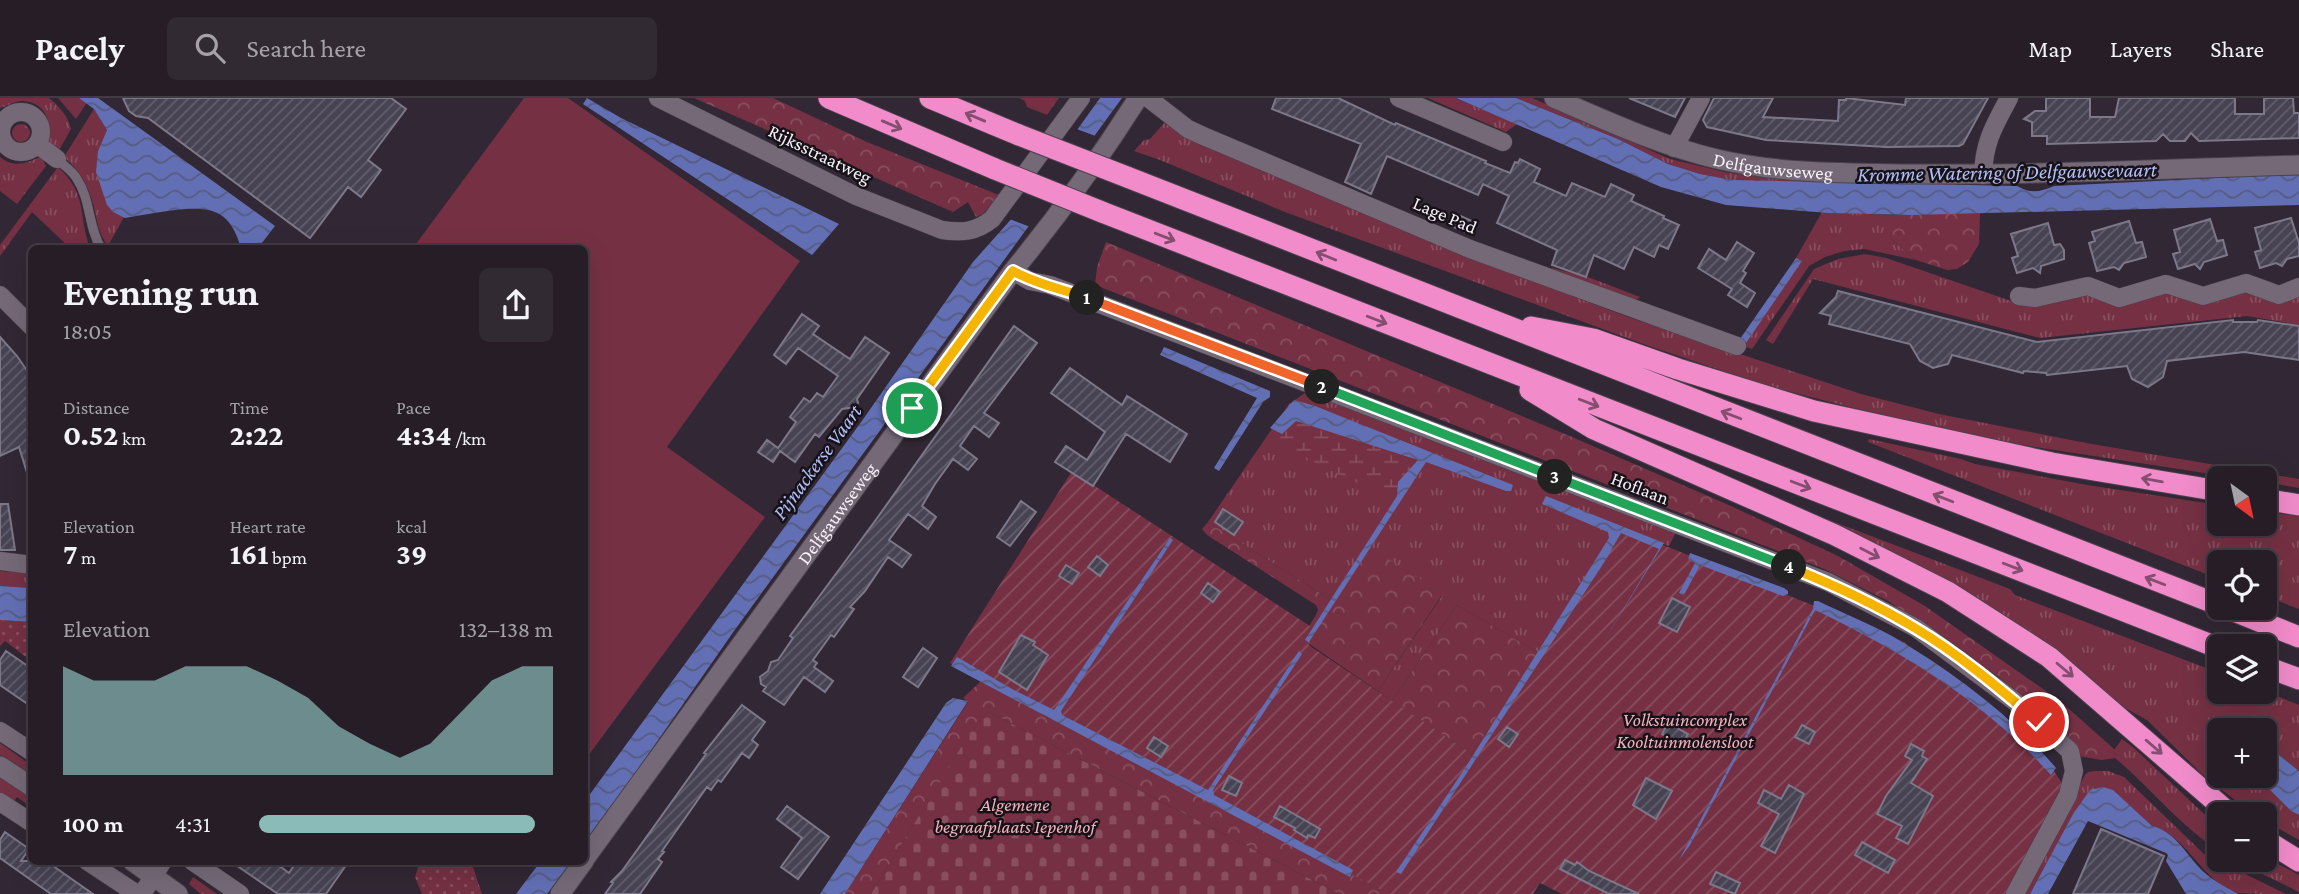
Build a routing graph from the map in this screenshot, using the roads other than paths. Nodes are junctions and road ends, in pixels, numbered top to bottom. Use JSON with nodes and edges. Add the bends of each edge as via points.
{"nodes":[{"id":1,"x":658,"y":98,"type":"edge"},
{"id":2,"x":829,"y":98,"type":"edge"},
{"id":3,"x":930,"y":98,"type":"edge"},
{"id":4,"x":1081,"y":98,"type":"edge"},
{"id":5,"x":1138,"y":98,"type":"edge"},
{"id":6,"x":1148,"y":98,"type":"edge"},
{"id":7,"x":1399,"y":98,"type":"edge"},
{"id":8,"x":1554,"y":98,"type":"edge"},
{"id":9,"x":1700,"y":98,"type":"edge"},
{"id":10,"x":2010,"y":98,"type":"edge"},
{"id":11,"x":2,"y":121,"type":"edge"},
{"id":12,"x":1503,"y":142,"type":"dead end"},
{"id":13,"x":37,"y":144,"type":"junction"},
{"id":14,"x":1674,"y":148,"type":"junction"},
{"id":15,"x":57,"y":159,"type":"joint"},
{"id":16,"x":2299,"y":165,"type":"edge"},
{"id":17,"x":1983,"y":174,"type":"junction"},
{"id":18,"x":99,"y":245,"type":"edge"},
{"id":19,"x":1013,"y":271,"type":"junction"},
{"id":20,"x":2299,"y":287,"type":"edge"},
{"id":21,"x":0,"y":295,"type":"edge"},
{"id":22,"x":2019,"y":296,"type":"dead end"},
{"id":23,"x":1480,"y":318,"type":"junction"},
{"id":24,"x":28,"y":323,"type":"edge"},
{"id":25,"x":1737,"y":346,"type":"dead end"},
{"id":26,"x":1480,"y":360,"type":"junction"},
{"id":27,"x":2207,"y":489,"type":"edge"},
{"id":28,"x":2277,"y":501,"type":"edge"},
{"id":29,"x":2299,"y":505,"type":"edge"},
{"id":30,"x":0,"y":561,"type":"edge"},
{"id":31,"x":28,"y":564,"type":"edge"},
{"id":32,"x":2207,"y":601,"type":"edge"},
{"id":33,"x":2256,"y":620,"type":"edge"},
{"id":34,"x":2299,"y":637,"type":"edge"},
{"id":35,"x":2207,"y":643,"type":"edge"},
{"id":36,"x":2277,"y":671,"type":"edge"},
{"id":37,"x":2299,"y":679,"type":"edge"},
{"id":38,"x":0,"y":731,"type":"edge"},
{"id":39,"x":28,"y":749,"type":"edge"},
{"id":40,"x":0,"y":766,"type":"edge"},
{"id":41,"x":28,"y":784,"type":"edge"},
{"id":42,"x":0,"y":802,"type":"edge"},
{"id":43,"x":2216,"y":802,"type":"edge"},
{"id":44,"x":28,"y":820,"type":"edge"},
{"id":45,"x":2277,"y":847,"type":"edge"},
{"id":46,"x":588,"y":855,"type":"edge"},
{"id":47,"x":2299,"y":861,"type":"edge"},
{"id":48,"x":94,"y":865,"type":"edge"},
{"id":49,"x":198,"y":865,"type":"edge"},
{"id":50,"x":580,"y":865,"type":"edge"},
{"id":51,"x":157,"y":866,"type":"edge"},
{"id":52,"x":139,"y":894,"type":"edge"},
{"id":53,"x":178,"y":894,"type":"edge"},
{"id":54,"x":194,"y":894,"type":"edge"},
{"id":55,"x":240,"y":894,"type":"edge"},
{"id":56,"x":560,"y":894,"type":"edge"},
{"id":57,"x":2015,"y":894,"type":"edge"}],
"edges":[{"from":1,"to":4,"type":"street","name":"Rijksstraatweg","via":[[856,196],[942,230],[969,232],[992,219]]},
{"from":2,"to":26,"type":"highway","one_way":true,"bridge":true,"via":[[995,169]]},
{"from":23,"to":3,"type":"highway","one_way":true,"bridge":true},
{"from":5,"to":19,"type":"street","name":"Delfgauwseweg"},
{"from":6,"to":25,"type":"street","name":"Lage Pad","via":[[1194,132],[1470,249]]},
{"from":7,"to":12,"type":"street"},
{"from":8,"to":14,"type":"street","name":"Delfgauwseweg"},
{"from":9,"to":14,"type":"street"},
{"from":10,"to":17,"type":"street","via":[[1988,137]]},
{"from":11,"to":13,"type":"street","via":[[1,134],[10,149],[27,151]]},
{"from":11,"to":13,"type":"street","via":[[15,112],[29,113],[41,130]]},
{"from":13,"to":15,"type":"street"},
{"from":14,"to":17,"type":"street","name":"Delfgauwseweg","via":[[1772,169]]},
{"from":15,"to":18,"type":"lane","via":[[77,177]]},
{"from":16,"to":17,"type":"street","name":"Delfgauwseweg"},
{"from":19,"to":46,"type":"street","name":"Delfgauwseweg"},
{"from":19,"to":57,"type":"street","name":"Hoflaan","via":[[1828,582],[1916,628],[2012,700],[2070,751],[2074,771],[2068,795]]},
{"from":20,"to":22,"type":"street","via":[[2279,295],[2246,283],[2203,296],[2166,284],[2119,298],[2088,286],[2035,298]]},
{"from":21,"to":24,"type":"street"},
{"from":27,"to":23,"type":"highway","one_way":true,"via":[[2052,463],[1814,411],[1593,339]]},
{"from":32,"to":23,"type":"highway","one_way":true},
{"from":26,"to":35,"type":"highway","one_way":true},
{"from":26,"to":43,"type":"highway","one_way":true,"via":[[1594,429],[1835,535],[1948,592],[2049,657]]},
{"from":28,"to":29,"type":"highway"},
{"from":30,"to":31,"type":"street"},
{"from":33,"to":34,"type":"highway"},
{"from":36,"to":37,"type":"highway"},
{"from":38,"to":39,"type":"street"},
{"from":40,"to":41,"type":"street"},
{"from":42,"to":44,"type":"street"},
{"from":45,"to":47,"type":"highway"},
{"from":48,"to":52,"type":"street"},
{"from":49,"to":55,"type":"street"},
{"from":50,"to":56,"type":"street","name":"Delfgauwseweg"},
{"from":51,"to":52,"type":"street"},
{"from":51,"to":53,"type":"street"},
{"from":51,"to":54,"type":"street"}]}
